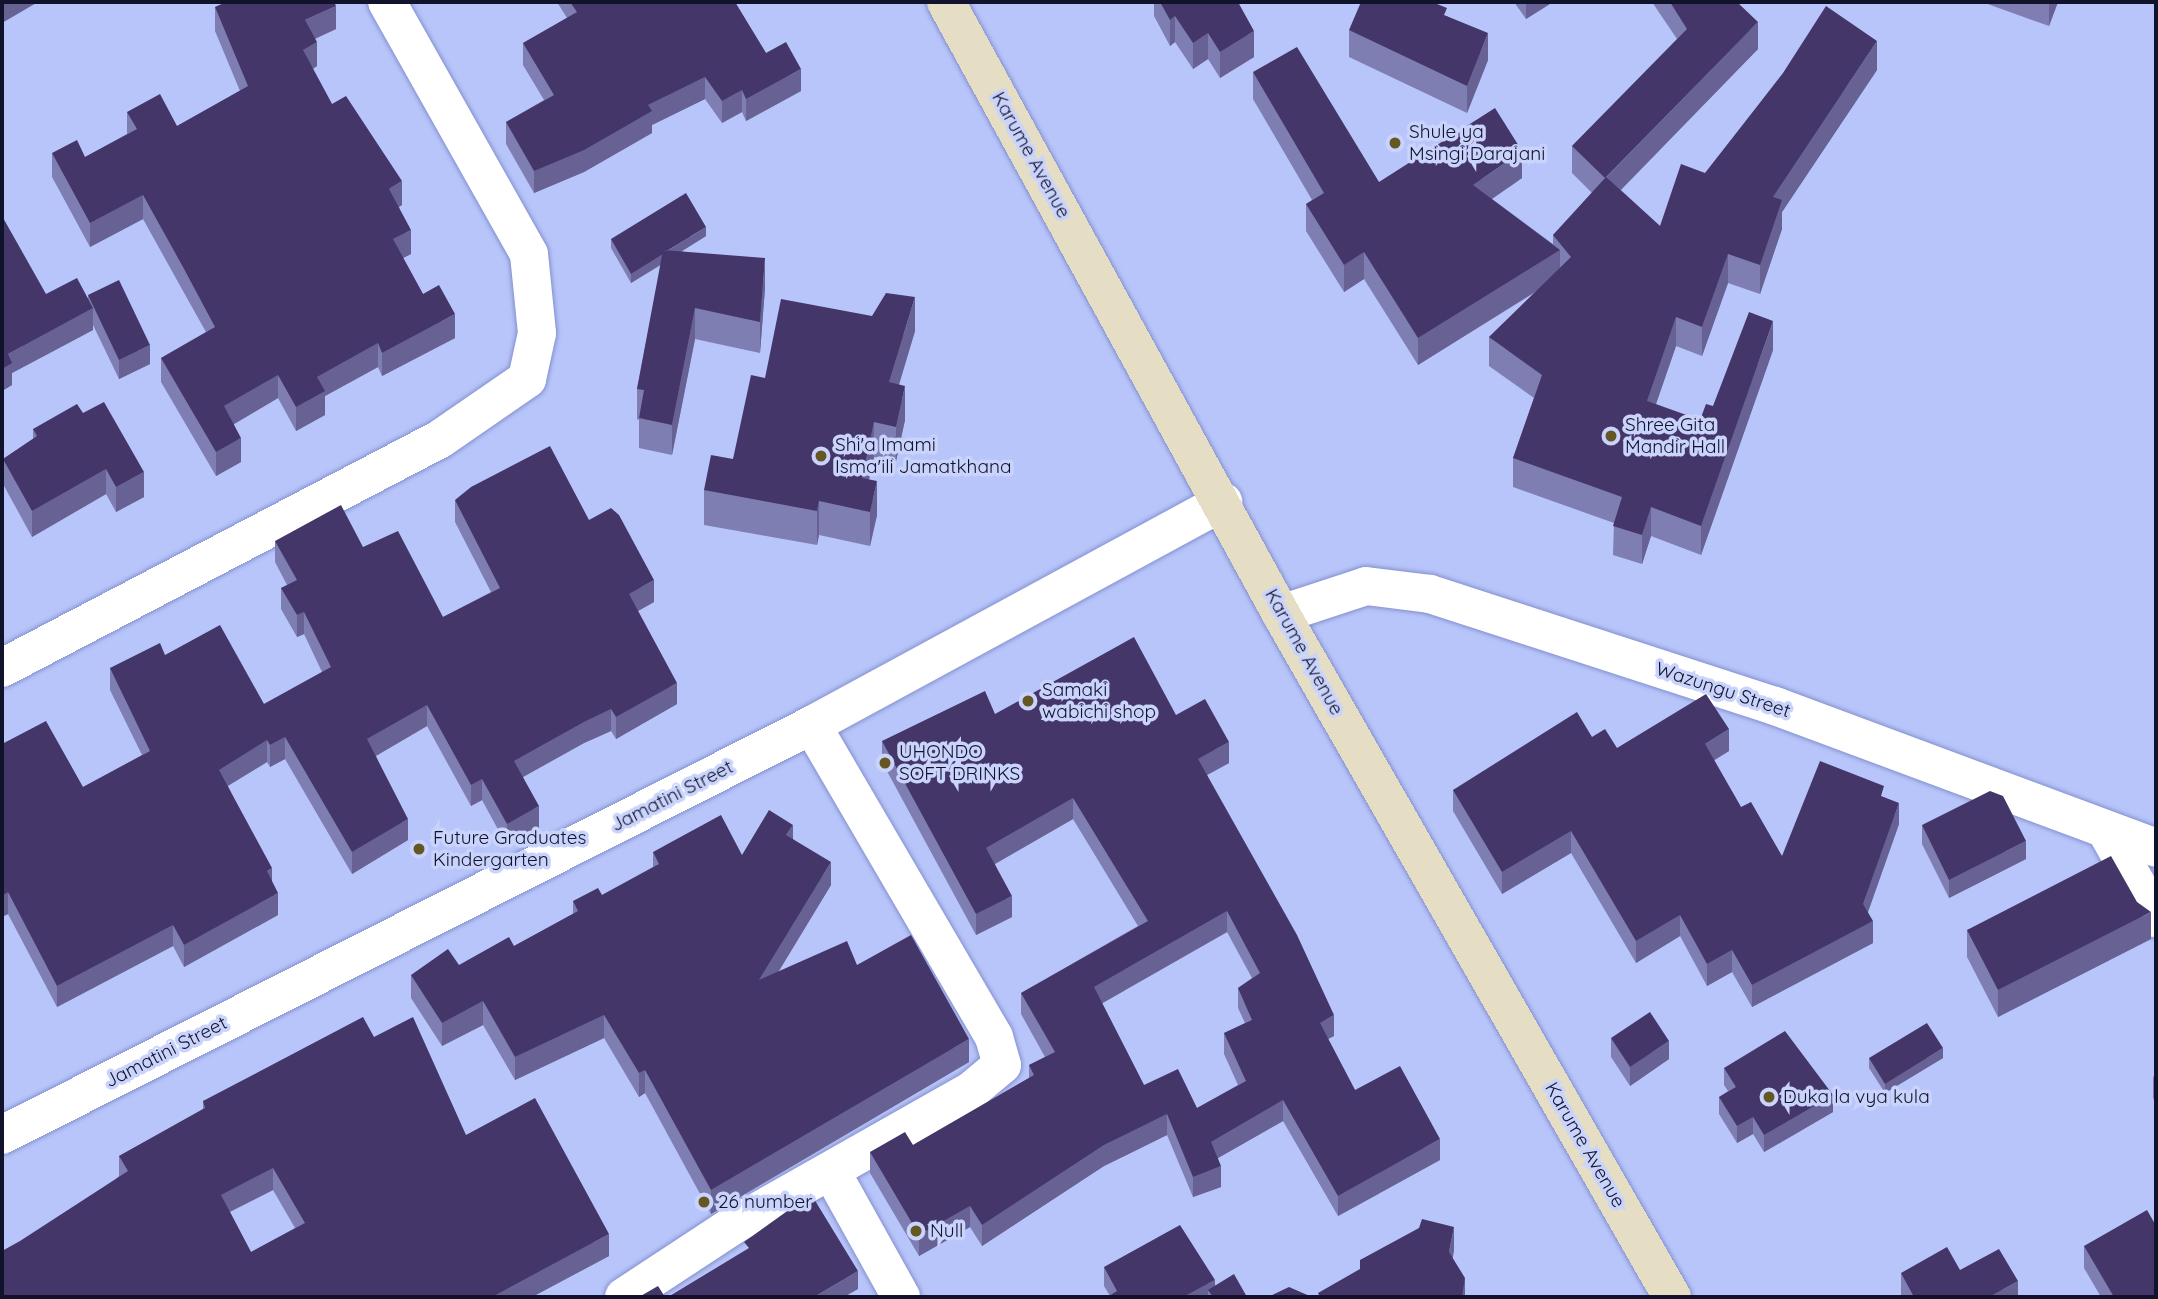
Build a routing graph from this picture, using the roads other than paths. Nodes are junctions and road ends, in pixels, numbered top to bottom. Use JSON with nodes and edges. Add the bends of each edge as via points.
{"nodes":[{"id":1,"x":387,"y":2,"type":"edge"},
{"id":2,"x":946,"y":2,"type":"edge"},
{"id":3,"x":1223,"y":502,"type":"junction"},
{"id":4,"x":1281,"y":614,"type":"junction"},
{"id":5,"x":2,"y":668,"type":"edge"},
{"id":6,"x":813,"y":725,"type":"junction"},
{"id":7,"x":2108,"y":834,"type":"junction"},
{"id":8,"x":2156,"y":848,"type":"edge"},
{"id":9,"x":2156,"y":918,"type":"edge"},
{"id":10,"x":4,"y":1129,"type":"edge"},
{"id":11,"x":831,"y":1171,"type":"junction"},
{"id":12,"x":624,"y":1297,"type":"edge"},
{"id":13,"x":901,"y":1297,"type":"edge"},
{"id":14,"x":1672,"y":1297,"type":"edge"}],
"edges":[{"from":1,"to":5,"type":"street","via":[[529,254],[537,333],[527,379],[440,439]]},
{"from":2,"to":3,"type":"main road","name":"Karume Avenue"},
{"from":3,"to":4,"type":"main road","name":"Karume Avenue"},
{"from":3,"to":6,"type":"street","name":"Jamatini Street"},
{"from":4,"to":7,"type":"street","name":"Wazungu Street","via":[[1366,586],[1430,594],[1775,706]]},
{"from":4,"to":14,"type":"main road","name":"Karume Avenue"},
{"from":6,"to":10,"type":"street","name":"Jamatini Street"},
{"from":6,"to":11,"type":"street","via":[[994,1037],[1002,1065],[972,1090]]},
{"from":7,"to":8,"type":"street","name":"Wazungu Street"},
{"from":7,"to":9,"type":"street"},
{"from":11,"to":12,"type":"street"},
{"from":11,"to":13,"type":"street"}]}
